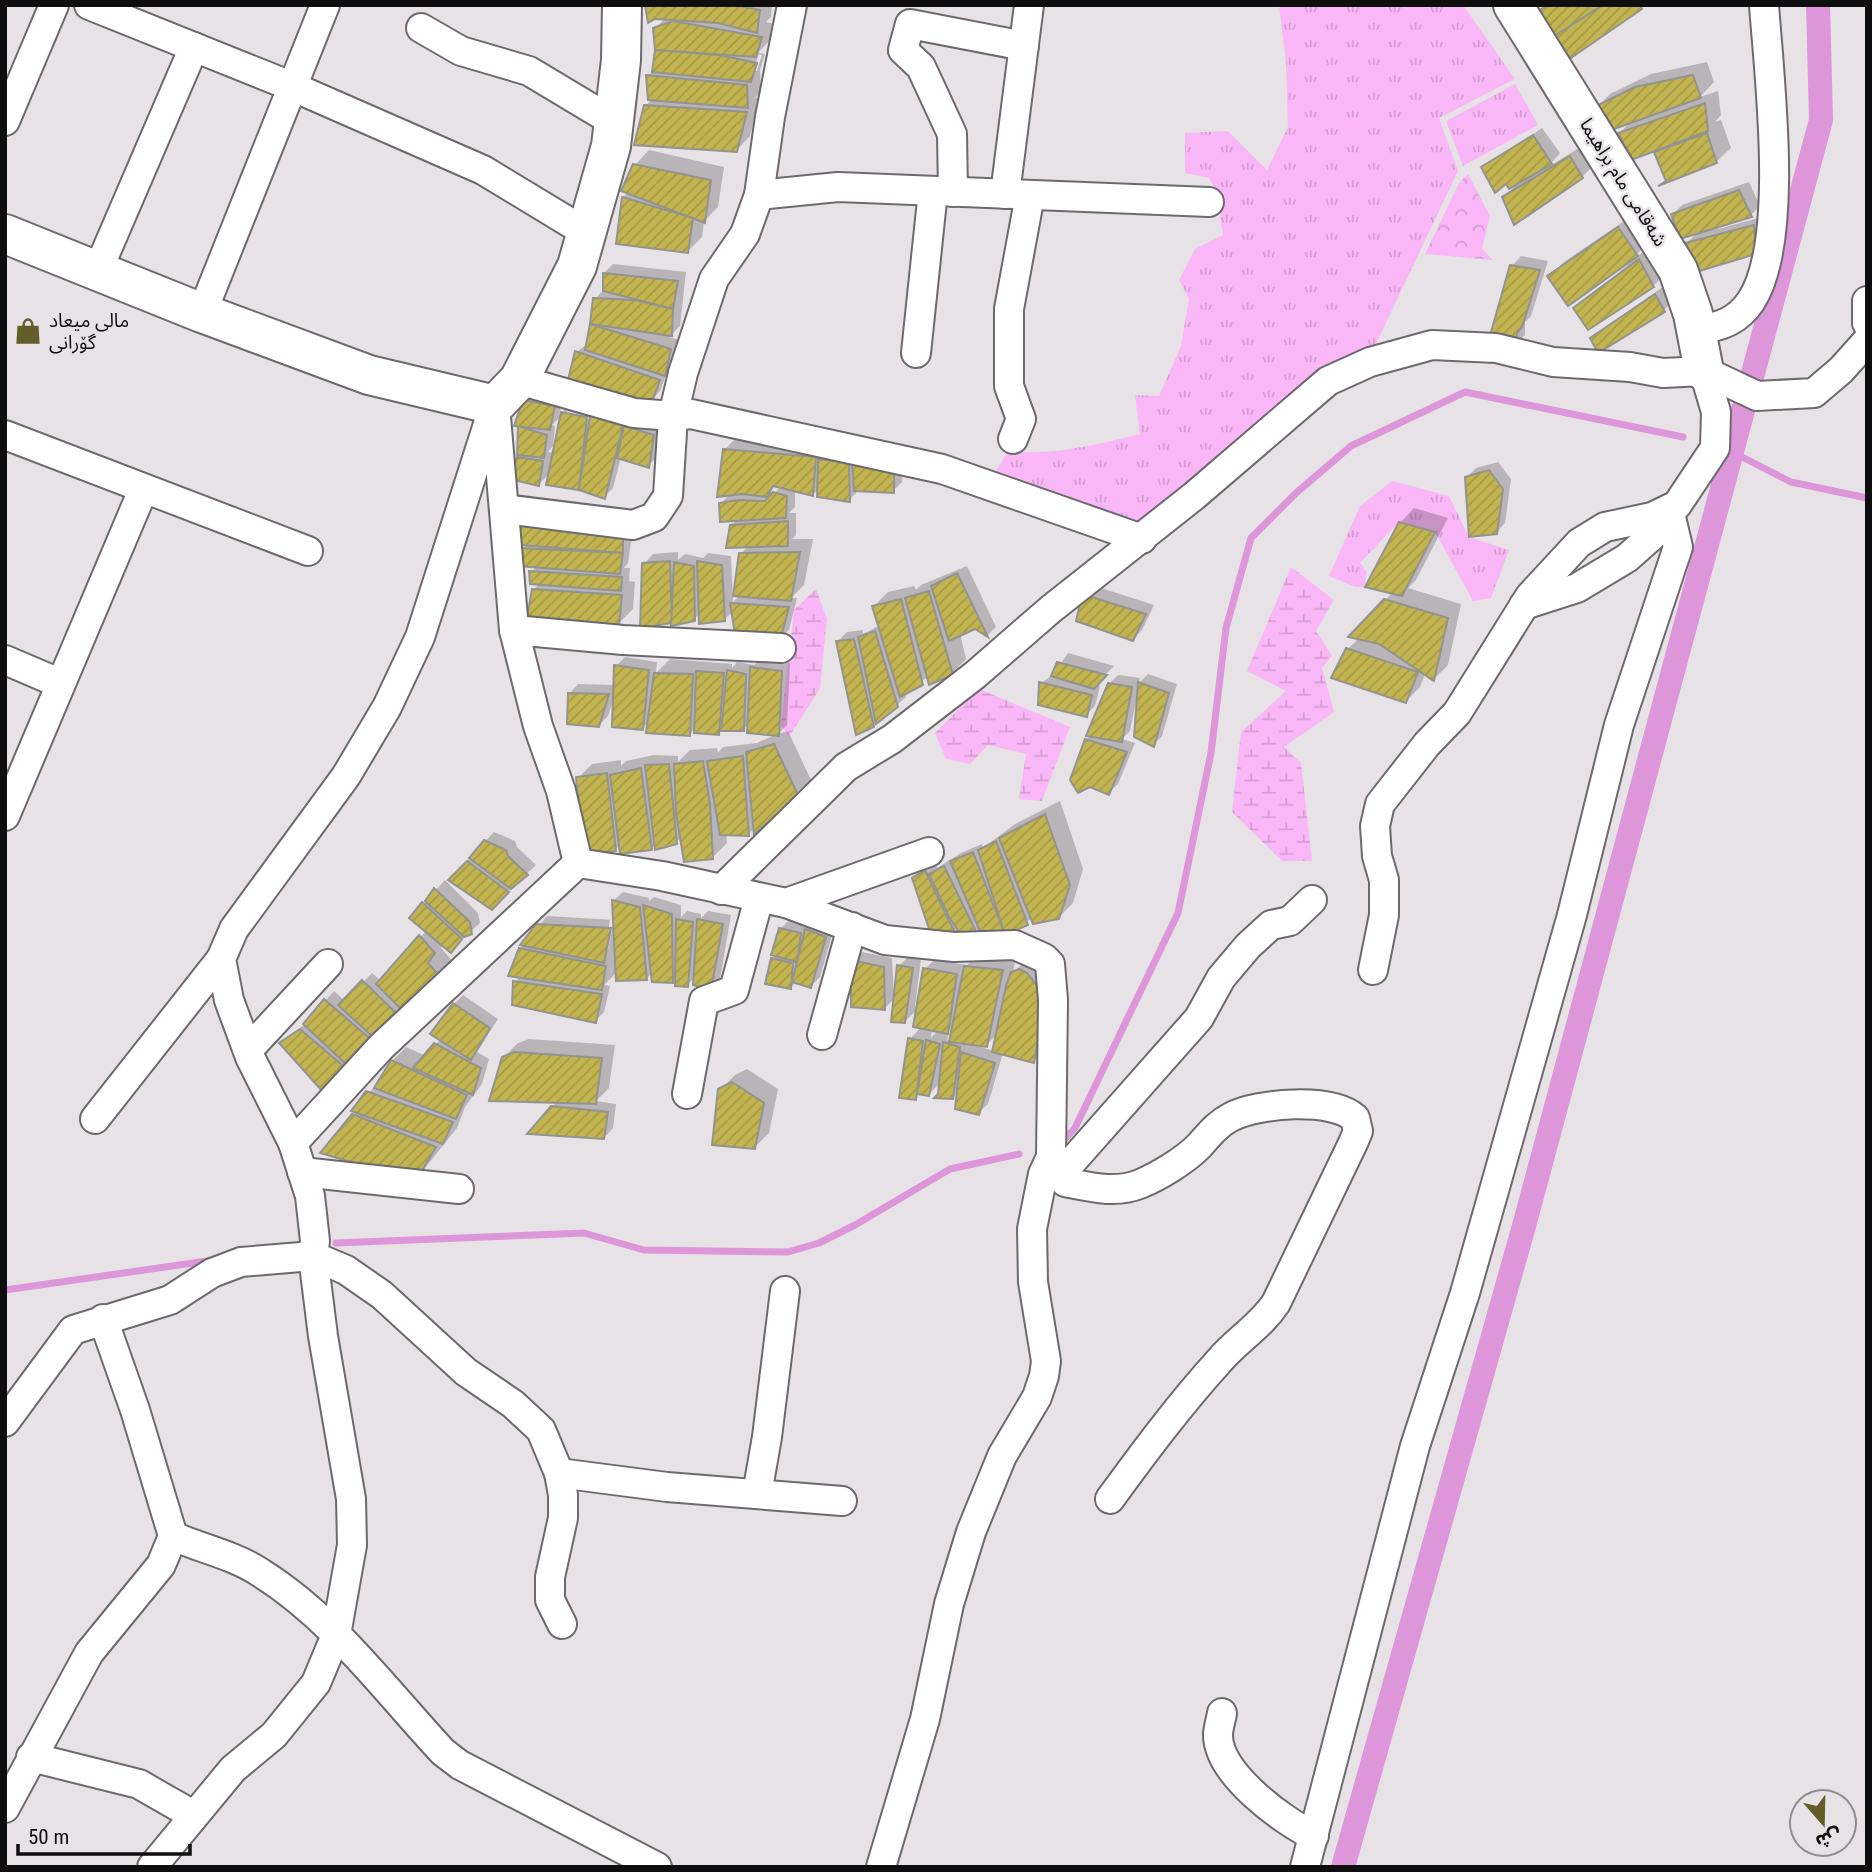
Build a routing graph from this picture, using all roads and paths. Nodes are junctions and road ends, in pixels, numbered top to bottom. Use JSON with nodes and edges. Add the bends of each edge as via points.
{"nodes":[{"id":1,"x":54,"y":5,"type":"edge"},
{"id":2,"x":89,"y":5,"type":"edge"},
{"id":3,"x":325,"y":5,"type":"edge"},
{"id":4,"x":622,"y":5,"type":"edge"},
{"id":5,"x":792,"y":5,"type":"edge"},
{"id":6,"x":1029,"y":5,"type":"edge"},
{"id":7,"x":1513,"y":5,"type":"edge"},
{"id":8,"x":1764,"y":5,"type":"edge"},
{"id":9,"x":421,"y":28,"type":"dead end"},
{"id":10,"x":1024,"y":46,"type":"junction"},
{"id":11,"x":194,"y":47,"type":"junction"},
{"id":12,"x":291,"y":86,"type":"junction"},
{"id":13,"x":5,"y":121,"type":"edge"},
{"id":14,"x":614,"y":122,"type":"junction"},
{"id":15,"x":943,"y":191,"type":"junction"},
{"id":16,"x":1017,"y":194,"type":"junction"},
{"id":17,"x":759,"y":195,"type":"junction"},
{"id":18,"x":1209,"y":202,"type":"dead end"},
{"id":19,"x":587,"y":233,"type":"junction"},
{"id":20,"x":5,"y":234,"type":"edge"},
{"id":21,"x":98,"y":271,"type":"junction"},
{"id":22,"x":1867,"y":301,"type":"edge"},
{"id":23,"x":202,"y":313,"type":"junction"},
{"id":24,"x":1867,"y":323,"type":"edge"},
{"id":25,"x":1696,"y":329,"type":"junction"},
{"id":26,"x":1867,"y":341,"type":"edge"},
{"id":27,"x":916,"y":353,"type":"dead end"},
{"id":28,"x":1704,"y":371,"type":"junction"},
{"id":29,"x":507,"y":392,"type":"junction"},
{"id":30,"x":673,"y":416,"type":"junction"},
{"id":31,"x":1013,"y":439,"type":"dead end"},
{"id":32,"x":9,"y":445,"type":"edge"},
{"id":33,"x":143,"y":490,"type":"junction"},
{"id":34,"x":504,"y":509,"type":"junction"},
{"id":35,"x":1670,"y":514,"type":"junction"},
{"id":36,"x":1142,"y":539,"type":"junction"},
{"id":37,"x":307,"y":551,"type":"dead end"},
{"id":38,"x":1524,"y":605,"type":"junction"},
{"id":39,"x":514,"y":630,"type":"junction"},
{"id":40,"x":780,"y":648,"type":"dead end"},
{"id":41,"x":5,"y":660,"type":"edge"},
{"id":42,"x":59,"y":683,"type":"junction"},
{"id":43,"x":5,"y":816,"type":"edge"},
{"id":44,"x":929,"y":852,"type":"dead end"},
{"id":45,"x":578,"y":863,"type":"junction"},
{"id":46,"x":721,"y":890,"type":"junction"},
{"id":47,"x":1312,"y":900,"type":"dead end"},
{"id":48,"x":773,"y":901,"type":"junction"},
{"id":49,"x":852,"y":927,"type":"junction"},
{"id":50,"x":221,"y":958,"type":"junction"},
{"id":51,"x":328,"y":964,"type":"dead end"},
{"id":52,"x":1373,"y":970,"type":"dead end"},
{"id":53,"x":822,"y":1035,"type":"dead end"},
{"id":54,"x":248,"y":1050,"type":"junction"},
{"id":55,"x":687,"y":1094,"type":"dead end"},
{"id":56,"x":95,"y":1119,"type":"dead end"},
{"id":57,"x":293,"y":1143,"type":"junction"},
{"id":58,"x":1054,"y":1159,"type":"junction"},
{"id":59,"x":306,"y":1184,"type":"junction"},
{"id":60,"x":459,"y":1189,"type":"dead end"},
{"id":61,"x":314,"y":1249,"type":"junction"},
{"id":62,"x":785,"y":1291,"type":"dead end"},
{"id":63,"x":103,"y":1319,"type":"junction"},
{"id":64,"x":5,"y":1422,"type":"edge"},
{"id":65,"x":559,"y":1473,"type":"junction"},
{"id":66,"x":757,"y":1494,"type":"junction"},
{"id":67,"x":1110,"y":1499,"type":"dead end"},
{"id":68,"x":842,"y":1501,"type":"dead end"},
{"id":69,"x":173,"y":1536,"type":"junction"},
{"id":70,"x":562,"y":1624,"type":"dead end"},
{"id":71,"x":337,"y":1635,"type":"junction"},
{"id":72,"x":1222,"y":1713,"type":"dead end"},
{"id":73,"x":31,"y":1757,"type":"junction"},
{"id":74,"x":5,"y":1808,"type":"edge"},
{"id":75,"x":193,"y":1815,"type":"junction"},
{"id":76,"x":1314,"y":1836,"type":"junction"},
{"id":77,"x":152,"y":1867,"type":"edge"},
{"id":78,"x":657,"y":1867,"type":"edge"},
{"id":79,"x":881,"y":1867,"type":"edge"},
{"id":80,"x":1305,"y":1867,"type":"edge"}],
"edges":[{"from":1,"to":13,"type":"street"},
{"from":2,"to":11,"type":"street"},
{"from":3,"to":12,"type":"street"},
{"from":4,"to":14,"type":"street"},
{"from":5,"to":17,"type":"street"},
{"from":6,"to":10,"type":"street"},
{"from":7,"to":25,"type":"street","name":"شەقامی مام براهیما","via":[[1678,270]]},
{"from":8,"to":25,"type":"street","via":[[1774,183],[1766,254],[1758,288],[1744,310],[1722,325]]},
{"from":9,"to":14,"type":"street","via":[[461,51],[529,71]]},
{"from":10,"to":15,"type":"street","via":[[910,23],[903,50],[921,67],[952,134]]},
{"from":10,"to":16,"type":"street"},
{"from":11,"to":12,"type":"street"},
{"from":11,"to":21,"type":"street"},
{"from":12,"to":19,"type":"street","via":[[483,170]]},
{"from":12,"to":23,"type":"street"},
{"from":14,"to":19,"type":"street"},
{"from":15,"to":16,"type":"street"},
{"from":15,"to":17,"type":"street","via":[[838,187]]},
{"from":15,"to":27,"type":"street"},
{"from":16,"to":18,"type":"street"},
{"from":16,"to":31,"type":"street","via":[[1009,386],[1021,418]]},
{"from":17,"to":30,"type":"street","via":[[745,234],[714,279]]},
{"from":19,"to":29,"type":"street","via":[[577,266]]},
{"from":20,"to":21,"type":"street"},
{"from":21,"to":23,"type":"street"},
{"from":22,"to":24,"type":"street"},
{"from":23,"to":29,"type":"street","via":[[369,375]]},
{"from":25,"to":28,"type":"street","name":"شەقامی مام براهیما"},
{"from":26,"to":28,"type":"street","via":[[1814,393],[1756,396]]},
{"from":28,"to":35,"type":"street","via":[[1716,412],[1715,448]]},
{"from":28,"to":36,"type":"street","via":[[1663,373],[1553,362],[1496,348],[1432,345],[1370,362],[1328,381]]},
{"from":29,"to":30,"type":"street"},
{"from":29,"to":34,"type":"street"},
{"from":29,"to":50,"type":"street","via":[[420,637],[387,707],[346,776],[234,929]]},
{"from":30,"to":34,"type":"street","via":[[668,496],[654,517],[633,525]]},
{"from":30,"to":36,"type":"street","via":[[691,415],[942,469]]},
{"from":32,"to":33,"type":"street"},
{"from":33,"to":37,"type":"street"},
{"from":33,"to":42,"type":"street"},
{"from":34,"to":39,"type":"street"},
{"from":35,"to":38,"type":"street","via":[[1627,558],[1577,588]]},
{"from":35,"to":38,"type":"street","via":[[1605,527],[1579,543]]},
{"from":35,"to":76,"type":"street","via":[[1678,547],[1619,725],[1465,1293],[1415,1446]]},
{"from":36,"to":46,"type":"street","via":[[892,739],[846,767]]},
{"from":38,"to":52,"type":"street","via":[[1457,713],[1380,804],[1375,826],[1384,880],[1384,915]]},
{"from":39,"to":40,"type":"street"},
{"from":39,"to":45,"type":"street"},
{"from":41,"to":42,"type":"street"},
{"from":42,"to":43,"type":"street"},
{"from":44,"to":48,"type":"street"},
{"from":45,"to":46,"type":"street"},
{"from":45,"to":57,"type":"street","via":[[381,1047]]},
{"from":46,"to":48,"type":"street"},
{"from":47,"to":58,"type":"street","via":[[1290,921],[1271,925],[1248,946],[1221,978],[1199,1018]]},
{"from":48,"to":49,"type":"street"},
{"from":48,"to":55,"type":"street","via":[[734,990],[704,1001]]},
{"from":49,"to":53,"type":"street"},
{"from":49,"to":58,"type":"street","via":[[885,940],[954,947],[1015,945],[1050,964]]},
{"from":50,"to":54,"type":"street","via":[[229,1000]]},
{"from":50,"to":56,"type":"street"},
{"from":51,"to":54,"type":"street"},
{"from":54,"to":57,"type":"street"},
{"from":57,"to":59,"type":"street"},
{"from":58,"to":67,"type":"street","via":[[1065,1182],[1104,1191],[1138,1185],[1197,1148],[1232,1116],[1284,1105],[1335,1106],[1356,1118],[1358,1131],[1266,1318],[1234,1344],[1171,1415]]},
{"from":58,"to":79,"type":"street","via":[[1043,1174],[1032,1229],[1032,1282],[1046,1361],[1044,1376],[1002,1456],[971,1532],[949,1604],[925,1719]]},
{"from":59,"to":60,"type":"street"},
{"from":59,"to":61,"type":"street"},
{"from":61,"to":63,"type":"street","via":[[241,1262],[212,1273],[170,1300]]},
{"from":61,"to":65,"type":"street","via":[[383,1295],[466,1372],[513,1404],[541,1430]]},
{"from":61,"to":71,"type":"street","via":[[323,1336],[351,1499],[352,1545]]},
{"from":62,"to":66,"type":"street"},
{"from":63,"to":64,"type":"street","via":[[73,1330]]},
{"from":63,"to":69,"type":"street"},
{"from":65,"to":66,"type":"street","via":[[667,1488]]},
{"from":65,"to":70,"type":"street","via":[[563,1518],[550,1577],[550,1600]]},
{"from":66,"to":68,"type":"street"},
{"from":69,"to":71,"type":"street","via":[[262,1573]]},
{"from":69,"to":73,"type":"street","via":[[160,1565],[89,1653]]},
{"from":71,"to":75,"type":"street","via":[[316,1683],[301,1704]]},
{"from":71,"to":78,"type":"street","via":[[460,1765]]},
{"from":72,"to":76,"type":"street","via":[[1218,1737],[1228,1764],[1289,1824]]},
{"from":73,"to":74,"type":"street"},
{"from":73,"to":75,"type":"street","via":[[139,1784]]},
{"from":75,"to":77,"type":"street"},
{"from":76,"to":80,"type":"street"}]}
